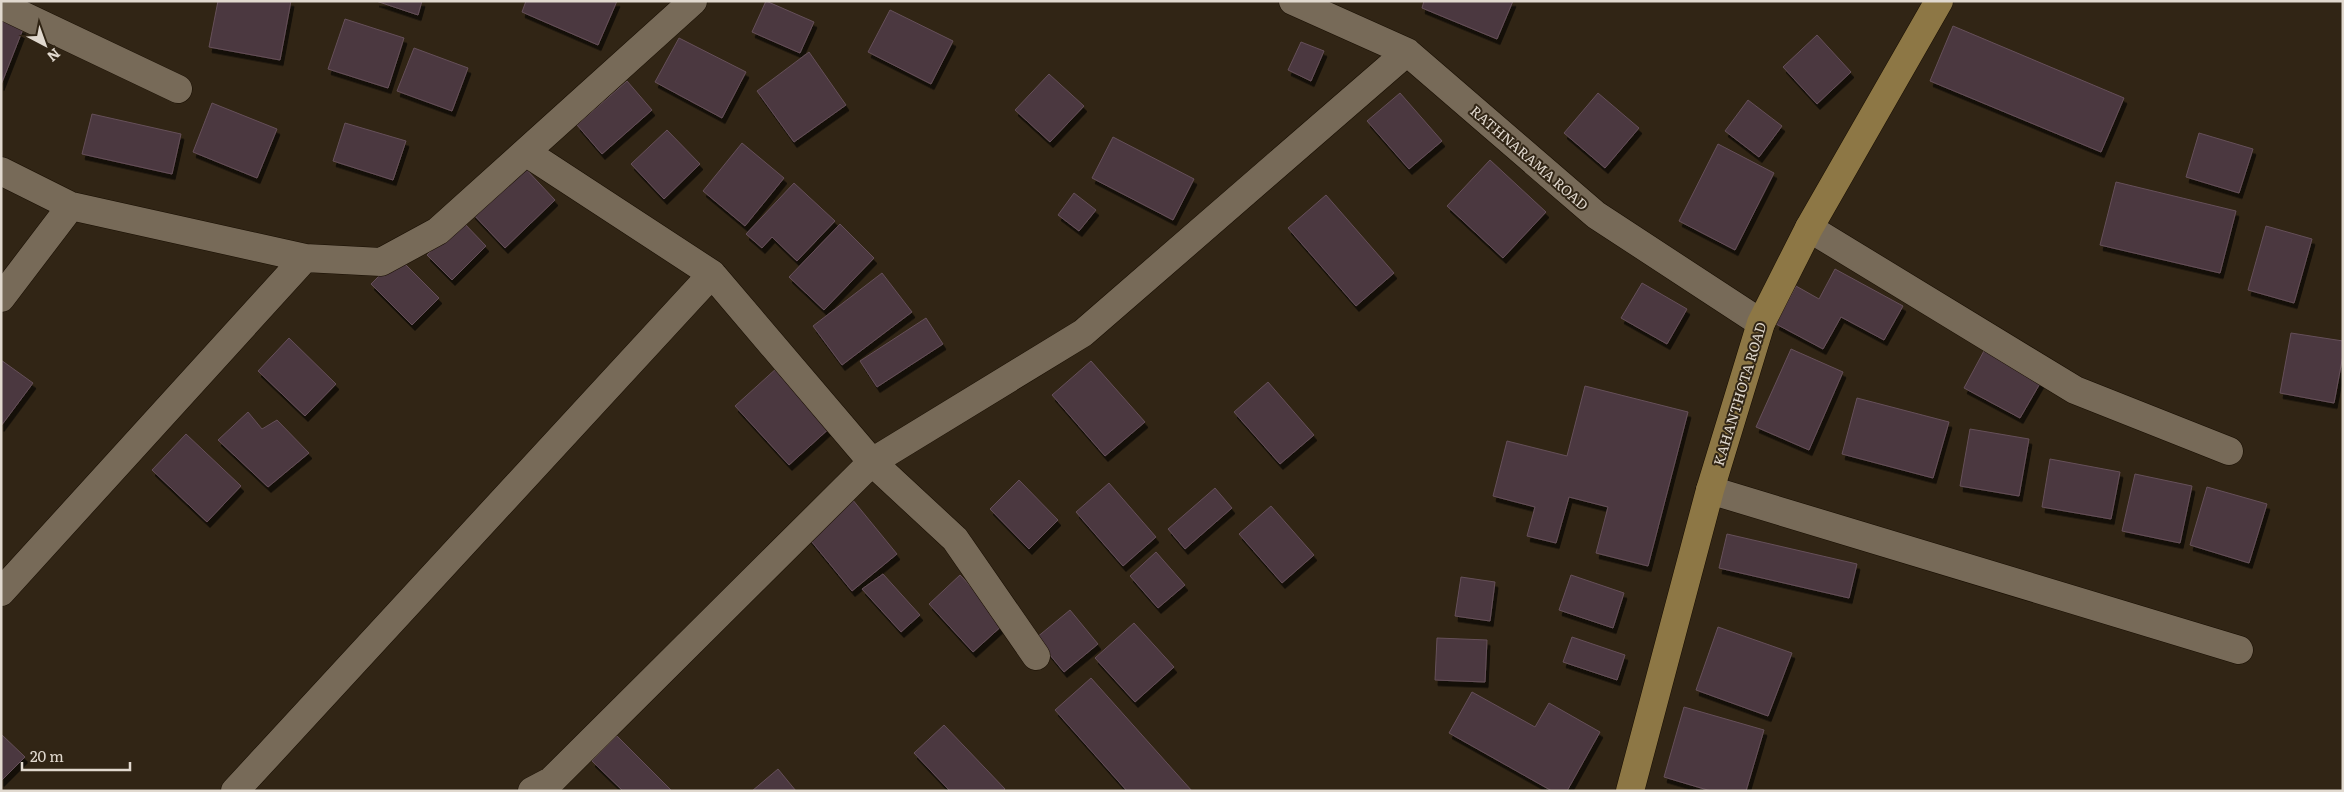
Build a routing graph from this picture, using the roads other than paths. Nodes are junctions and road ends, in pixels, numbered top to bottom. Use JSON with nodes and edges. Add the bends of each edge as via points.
{"nodes":[{"id":1,"x":692,"y":1,"type":"edge"},
{"id":2,"x":1293,"y":1,"type":"edge"},
{"id":3,"x":1939,"y":1,"type":"edge"},
{"id":4,"x":1,"y":5,"type":"edge"},
{"id":5,"x":1406,"y":52,"type":"junction"},
{"id":6,"x":178,"y":89,"type":"dead end"},
{"id":7,"x":527,"y":153,"type":"junction"},
{"id":8,"x":1,"y":171,"type":"edge"},
{"id":9,"x":71,"y":206,"type":"junction"},
{"id":10,"x":1809,"y":228,"type":"junction"},
{"id":11,"x":305,"y":258,"type":"junction"},
{"id":12,"x":712,"y":274,"type":"junction"},
{"id":13,"x":1,"y":298,"type":"edge"},
{"id":14,"x":1762,"y":323,"type":"junction"},
{"id":15,"x":2229,"y":451,"type":"dead end"},
{"id":16,"x":872,"y":462,"type":"junction"},
{"id":17,"x":1710,"y":490,"type":"junction"},
{"id":18,"x":1,"y":592,"type":"edge"},
{"id":19,"x":2239,"y":650,"type":"dead end"},
{"id":20,"x":1036,"y":656,"type":"dead end"},
{"id":21,"x":235,"y":791,"type":"edge"},
{"id":22,"x":532,"y":791,"type":"edge"},
{"id":23,"x":1630,"y":791,"type":"edge"}],
"edges":[{"from":1,"to":7,"type":"street"},
{"from":2,"to":5,"type":"street","name":"RATHNARAMA ROAD"},
{"from":3,"to":10,"type":"main road","name":"KAHANTHOTA ROAD"},
{"from":4,"to":6,"type":"street"},
{"from":5,"to":14,"type":"street","name":"RATHNARAMA ROAD","via":[[1596,215]]},
{"from":5,"to":16,"type":"street","via":[[1083,333]]},
{"from":7,"to":11,"type":"street","via":[[438,231],[380,262]]},
{"from":7,"to":12,"type":"street"},
{"from":8,"to":9,"type":"street"},
{"from":9,"to":11,"type":"street"},
{"from":9,"to":13,"type":"street"},
{"from":10,"to":14,"type":"main road","name":"KAHANTHOTA ROAD"},
{"from":10,"to":15,"type":"street","via":[[2075,390]]},
{"from":11,"to":18,"type":"street"},
{"from":12,"to":16,"type":"street"},
{"from":12,"to":21,"type":"street"},
{"from":14,"to":17,"type":"main road","name":"KAHANTHOTA ROAD"},
{"from":16,"to":20,"type":"street","via":[[955,539]]},
{"from":16,"to":22,"type":"street","via":[[550,781]]},
{"from":17,"to":19,"type":"street"},
{"from":17,"to":23,"type":"main road","name":"KAHANTHOTA ROAD"}]}
